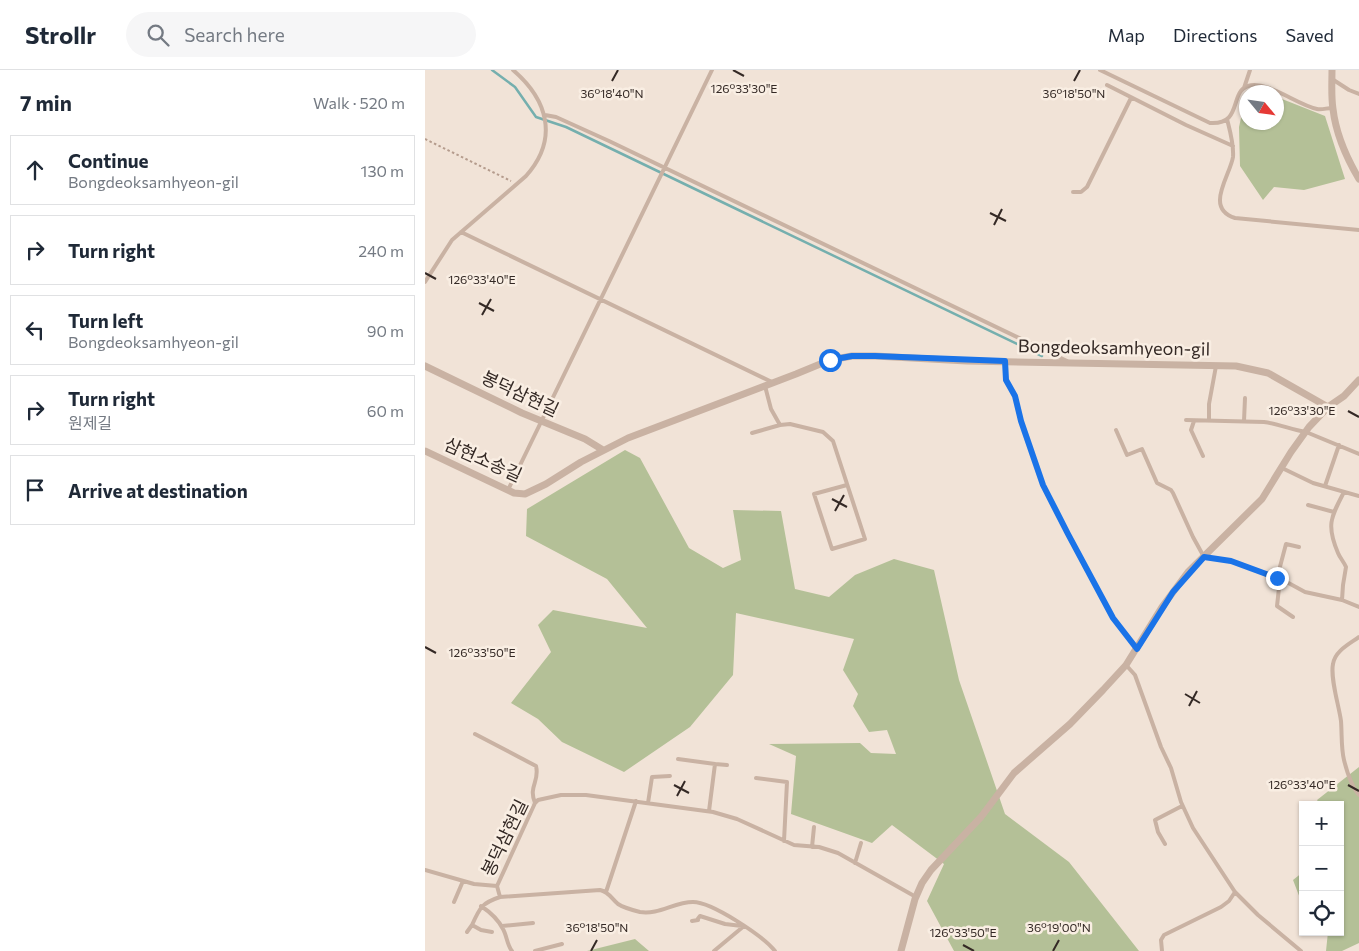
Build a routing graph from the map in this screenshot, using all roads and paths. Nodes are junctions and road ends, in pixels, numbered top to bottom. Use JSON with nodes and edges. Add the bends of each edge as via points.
{"nodes":[{"id":1,"x":513,"y":70,"type":"edge"},
{"id":2,"x":712,"y":70,"type":"edge"},
{"id":3,"x":1100,"y":70,"type":"edge"},
{"id":4,"x":1250,"y":70,"type":"edge"},
{"id":5,"x":1331,"y":70,"type":"edge"},
{"id":6,"x":1332,"y":79,"type":"junction"},
{"id":7,"x":1245,"y":85,"type":"edge"},
{"id":8,"x":1107,"y":86,"type":"dead end"},
{"id":9,"x":1359,"y":94,"type":"edge"},
{"id":10,"x":1284,"y":95,"type":"edge"},
{"id":11,"x":1239,"y":97,"type":"edge"},
{"id":12,"x":1131,"y":98,"type":"junction"},
{"id":13,"x":1332,"y":108,"type":"junction"},
{"id":14,"x":545,"y":115,"type":"junction"},
{"id":15,"x":1227,"y":119,"type":"junction"},
{"id":16,"x":425,"y":139,"type":"edge"},
{"id":17,"x":1233,"y":146,"type":"junction"},
{"id":18,"x":665,"y":168,"type":"junction"},
{"id":19,"x":1359,"y":178,"type":"edge"},
{"id":20,"x":517,"y":184,"type":"junction"},
{"id":21,"x":1073,"y":192,"type":"dead end"},
{"id":22,"x":1359,"y":230,"type":"edge"},
{"id":23,"x":461,"y":232,"type":"junction"},
{"id":24,"x":425,"y":282,"type":"edge"},
{"id":25,"x":601,"y":300,"type":"junction"},
{"id":26,"x":1005,"y":361,"type":"junction"},
{"id":27,"x":1071,"y":362,"type":"junction"},
{"id":28,"x":425,"y":366,"type":"edge"},
{"id":29,"x":1216,"y":366,"type":"junction"},
{"id":30,"x":1359,"y":380,"type":"edge"},
{"id":31,"x":774,"y":383,"type":"junction"},
{"id":32,"x":765,"y":386,"type":"junction"},
{"id":33,"x":1245,"y":398,"type":"dead end"},
{"id":34,"x":1328,"y":407,"type":"junction"},
{"id":35,"x":1186,"y":420,"type":"dead end"},
{"id":36,"x":1194,"y":420,"type":"junction"},
{"id":37,"x":1209,"y":421,"type":"junction"},
{"id":38,"x":1244,"y":421,"type":"junction"},
{"id":39,"x":542,"y":422,"type":"junction"},
{"id":40,"x":780,"y":425,"type":"junction"},
{"id":41,"x":1116,"y":430,"type":"dead end"},
{"id":42,"x":1306,"y":432,"type":"junction"},
{"id":43,"x":752,"y":434,"type":"dead end"},
{"id":44,"x":1339,"y":445,"type":"junction"},
{"id":45,"x":605,"y":449,"type":"junction"},
{"id":46,"x":425,"y":451,"type":"edge"},
{"id":47,"x":1359,"y":454,"type":"edge"},
{"id":48,"x":1203,"y":456,"type":"dead end"},
{"id":49,"x":1282,"y":468,"type":"junction"},
{"id":50,"x":847,"y":485,"type":"junction"},
{"id":51,"x":1325,"y":486,"type":"junction"},
{"id":52,"x":508,"y":490,"type":"junction"},
{"id":53,"x":1344,"y":492,"type":"junction"},
{"id":54,"x":1359,"y":496,"type":"edge"},
{"id":55,"x":1308,"y":505,"type":"dead end"},
{"id":56,"x":1334,"y":512,"type":"junction"},
{"id":57,"x":1299,"y":547,"type":"dead end"},
{"id":58,"x":1204,"y":557,"type":"junction"},
{"id":59,"x":1279,"y":578,"type":"junction"},
{"id":60,"x":1342,"y":600,"type":"junction"},
{"id":61,"x":1359,"y":607,"type":"edge"},
{"id":62,"x":1293,"y":617,"type":"dead end"},
{"id":63,"x":1359,"y":637,"type":"edge"},
{"id":64,"x":1137,"y":649,"type":"junction"},
{"id":65,"x":1126,"y":664,"type":"junction"},
{"id":66,"x":475,"y":734,"type":"dead end"},
{"id":67,"x":678,"y":759,"type":"dead end"},
{"id":68,"x":715,"y":764,"type":"junction"},
{"id":69,"x":727,"y":765,"type":"dead end"},
{"id":70,"x":670,"y":776,"type":"dead end"},
{"id":71,"x":756,"y":778,"type":"dead end"},
{"id":72,"x":1359,"y":795,"type":"edge"},
{"id":73,"x":636,"y":802,"type":"junction"},
{"id":74,"x":535,"y":803,"type":"junction"},
{"id":75,"x":648,"y":803,"type":"junction"},
{"id":76,"x":1182,"y":806,"type":"junction"},
{"id":77,"x":709,"y":811,"type":"junction"},
{"id":78,"x":814,"y":827,"type":"dead end"},
{"id":79,"x":784,"y":840,"type":"junction"},
{"id":80,"x":861,"y":843,"type":"dead end"},
{"id":81,"x":1165,"y":844,"type":"dead end"},
{"id":82,"x":812,"y":847,"type":"junction"},
{"id":83,"x":855,"y":863,"type":"junction"},
{"id":84,"x":425,"y":870,"type":"edge"},
{"id":85,"x":463,"y":881,"type":"junction"},
{"id":86,"x":497,"y":886,"type":"junction"},
{"id":87,"x":607,"y":892,"type":"junction"},
{"id":88,"x":1235,"y":892,"type":"junction"},
{"id":89,"x":500,"y":897,"type":"junction"},
{"id":90,"x":916,"y":897,"type":"junction"},
{"id":91,"x":454,"y":902,"type":"dead end"},
{"id":92,"x":481,"y":906,"type":"junction"},
{"id":93,"x":692,"y":920,"type":"dead end"},
{"id":94,"x":533,"y":923,"type":"dead end"},
{"id":95,"x":473,"y":924,"type":"junction"},
{"id":96,"x":502,"y":926,"type":"junction"},
{"id":97,"x":744,"y":926,"type":"junction"},
{"id":98,"x":467,"y":932,"type":"dead end"},
{"id":99,"x":492,"y":932,"type":"dead end"},
{"id":100,"x":562,"y":944,"type":"dead end"},
{"id":101,"x":513,"y":951,"type":"edge"},
{"id":102,"x":535,"y":951,"type":"edge"},
{"id":103,"x":715,"y":951,"type":"edge"},
{"id":104,"x":775,"y":951,"type":"edge"},
{"id":105,"x":901,"y":951,"type":"edge"},
{"id":106,"x":1162,"y":951,"type":"edge"},
{"id":107,"x":1301,"y":951,"type":"edge"}],
"edges":[{"from":1,"to":14,"type":"lane","via":[[529,86]]},
{"from":2,"to":18,"type":"lane"},
{"from":3,"to":15,"type":"lane","via":[[1210,123]]},
{"from":4,"to":7,"type":"lane"},
{"from":5,"to":6,"type":"street"},
{"from":6,"to":9,"type":"lane"},
{"from":6,"to":13,"type":"street"},
{"from":8,"to":12,"type":"lane"},
{"from":10,"to":13,"type":"lane","via":[[1310,107]]},
{"from":11,"to":15,"type":"lane"},
{"from":12,"to":17,"type":"lane"},
{"from":12,"to":21,"type":"lane","via":[[1087,187],[1081,192]]},
{"from":13,"to":19,"type":"street","via":[[1342,146]]},
{"from":14,"to":18,"type":"lane","via":[[557,117]]},
{"from":14,"to":20,"type":"lane","via":[[546,138],[540,156]]},
{"from":15,"to":17,"type":"lane"},
{"from":16,"to":20,"type":"path"},
{"from":17,"to":22,"type":"lane","via":[[1233,159],[1222,186],[1221,201],[1222,209],[1230,217]]},
{"from":18,"to":25,"type":"lane"},
{"from":18,"to":27,"type":"lane"},
{"from":20,"to":23,"type":"lane"},
{"from":23,"to":24,"type":"lane","via":[[445,249]]},
{"from":23,"to":25,"type":"lane"},
{"from":25,"to":31,"type":"lane"},
{"from":25,"to":39,"type":"lane"},
{"from":26,"to":27,"type":"street","name":"Bongdeoksamhyeon-gil"},
{"from":26,"to":31,"type":"street","name":"Bongdeoksamhyeon-gil","via":[[852,356],[830,360]]},
{"from":26,"to":64,"type":"lane","via":[[1006,380],[1015,396],[1043,485],[1113,618]]},
{"from":27,"to":29,"type":"street","name":"Bongdeoksamhyeon-gil"},
{"from":28,"to":39,"type":"street","name":"봉덕삼현길"},
{"from":29,"to":34,"type":"street","name":"Bongdeoksamhyeon-gil","via":[[1236,366],[1268,373]]},
{"from":29,"to":37,"type":"lane"},
{"from":30,"to":34,"type":"street"},
{"from":31,"to":32,"type":"street","name":"Bongdeoksamhyeon-gil"},
{"from":32,"to":40,"type":"lane","via":[[771,409]]},
{"from":32,"to":45,"type":"street","name":"Bongdeoksamhyeon-gil"},
{"from":33,"to":38,"type":"lane"},
{"from":34,"to":42,"type":"street"},
{"from":35,"to":36,"type":"lane"},
{"from":36,"to":37,"type":"lane"},
{"from":36,"to":48,"type":"lane","via":[[1191,430]]},
{"from":37,"to":38,"type":"lane"},
{"from":38,"to":42,"type":"lane","via":[[1276,423]]},
{"from":39,"to":45,"type":"street","name":"봉덕삼현길"},
{"from":39,"to":52,"type":"lane"},
{"from":40,"to":43,"type":"lane"},
{"from":40,"to":50,"type":"lane","via":[[823,432],[833,441]]},
{"from":41,"to":58,"type":"lane","via":[[1127,455],[1142,450],[1157,483],[1171,490]]},
{"from":42,"to":44,"type":"lane"},
{"from":42,"to":49,"type":"street"},
{"from":44,"to":47,"type":"lane"},
{"from":44,"to":51,"type":"lane"},
{"from":45,"to":52,"type":"street","name":"삼현소송길","via":[[525,494]]},
{"from":46,"to":52,"type":"street","name":"삼현소송길"},
{"from":49,"to":51,"type":"lane"},
{"from":49,"to":58,"type":"street","via":[[1262,499]]},
{"from":50,"to":50,"type":"lane","via":[[865,539],[832,549],[814,494]]},
{"from":51,"to":53,"type":"lane"},
{"from":53,"to":54,"type":"lane"},
{"from":53,"to":56,"type":"lane"},
{"from":55,"to":56,"type":"lane"},
{"from":56,"to":60,"type":"lane","via":[[1331,533],[1347,567]]},
{"from":57,"to":59,"type":"lane","via":[[1286,544]]},
{"from":58,"to":59,"type":"lane","via":[[1231,561]]},
{"from":58,"to":64,"type":"street","via":[[1173,592]]},
{"from":59,"to":60,"type":"lane","via":[[1305,592]]},
{"from":59,"to":62,"type":"lane","via":[[1277,606]]},
{"from":60,"to":61,"type":"lane"},
{"from":63,"to":72,"type":"lane","via":[[1342,649],[1332,670],[1341,720],[1343,755],[1353,788]]},
{"from":64,"to":65,"type":"street"},
{"from":65,"to":76,"type":"lane","via":[[1135,675]]},
{"from":65,"to":90,"type":"street","via":[[1070,724],[1014,773],[981,817],[931,870]]},
{"from":66,"to":74,"type":"lane","via":[[536,766],[538,772],[531,794]]},
{"from":67,"to":68,"type":"lane"},
{"from":68,"to":69,"type":"lane"},
{"from":68,"to":77,"type":"lane"},
{"from":70,"to":75,"type":"lane","via":[[652,777]]},
{"from":71,"to":79,"type":"lane","via":[[787,782]]},
{"from":73,"to":74,"type":"lane","name":"봉덕삼현길","via":[[561,795]]},
{"from":73,"to":75,"type":"lane","name":"봉덕삼현길"},
{"from":73,"to":87,"type":"lane"},
{"from":74,"to":86,"type":"lane","name":"봉덕삼현길"},
{"from":75,"to":77,"type":"lane","name":"봉덕삼현길"},
{"from":76,"to":81,"type":"lane","via":[[1155,820]]},
{"from":76,"to":88,"type":"lane"},
{"from":77,"to":79,"type":"lane","name":"봉덕삼현길","via":[[737,819]]},
{"from":78,"to":82,"type":"lane"},
{"from":79,"to":82,"type":"lane","name":"봉덕삼현길"},
{"from":80,"to":83,"type":"lane"},
{"from":82,"to":83,"type":"lane","name":"봉덕삼현길","via":[[838,853]]},
{"from":83,"to":90,"type":"lane","name":"봉덕삼현길"},
{"from":84,"to":85,"type":"lane"},
{"from":85,"to":86,"type":"lane"},
{"from":85,"to":91,"type":"lane"},
{"from":86,"to":89,"type":"lane","name":"봉덕삼현길"},
{"from":87,"to":89,"type":"lane","name":"봉덕삼현길"},
{"from":87,"to":97,"type":"lane","via":[[624,907],[639,912],[657,912],[697,902]]},
{"from":88,"to":106,"type":"lane","via":[[1221,907],[1164,935]]},
{"from":88,"to":107,"type":"lane"},
{"from":89,"to":92,"type":"lane"},
{"from":90,"to":105,"type":"street"},
{"from":92,"to":95,"type":"lane"},
{"from":92,"to":96,"type":"lane"},
{"from":93,"to":97,"type":"lane","via":[[698,920],[700,916]]},
{"from":94,"to":96,"type":"lane"},
{"from":95,"to":98,"type":"lane"},
{"from":95,"to":99,"type":"lane"},
{"from":96,"to":101,"type":"lane"},
{"from":97,"to":103,"type":"lane"},
{"from":97,"to":104,"type":"lane"},
{"from":100,"to":102,"type":"lane"}]}
